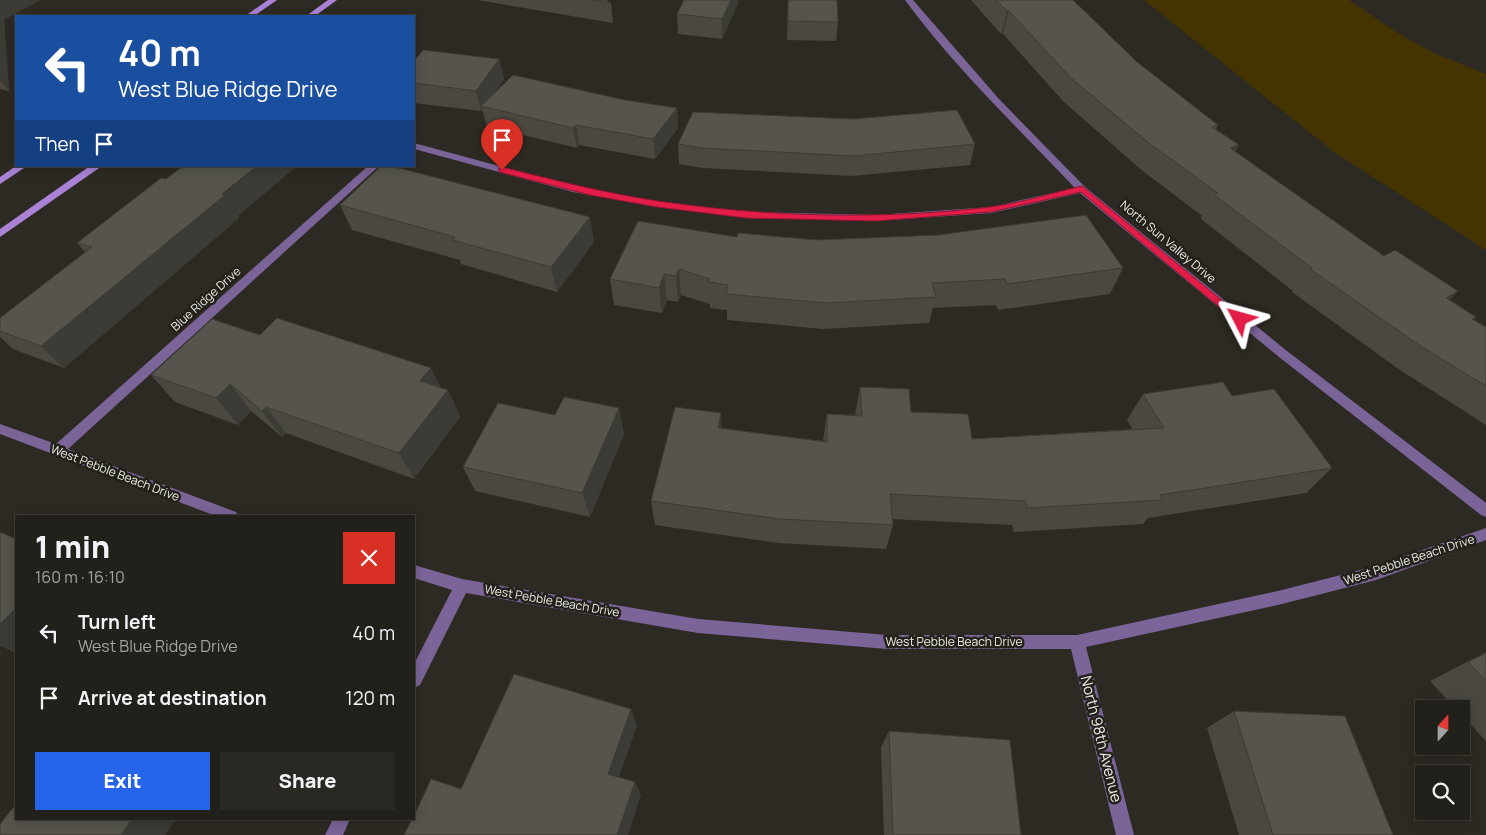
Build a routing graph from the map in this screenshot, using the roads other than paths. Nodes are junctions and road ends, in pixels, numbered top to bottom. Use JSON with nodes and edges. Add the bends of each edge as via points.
{"nodes":[{"id":1,"x":273,"y":0,"type":"edge"},
{"id":2,"x":333,"y":0,"type":"edge"},
{"id":3,"x":909,"y":0,"type":"edge"},
{"id":4,"x":250,"y":15,"type":"edge"},
{"id":5,"x":311,"y":15,"type":"edge"},
{"id":6,"x":415,"y":146,"type":"edge"},
{"id":7,"x":21,"y":167,"type":"edge"},
{"id":8,"x":96,"y":167,"type":"edge"},
{"id":9,"x":373,"y":167,"type":"edge"},
{"id":10,"x":0,"y":181,"type":"edge"},
{"id":11,"x":1082,"y":189,"type":"junction"},
{"id":12,"x":0,"y":234,"type":"edge"},
{"id":13,"x":0,"y":428,"type":"edge"},
{"id":14,"x":57,"y":451,"type":"junction"},
{"id":15,"x":1486,"y":511,"type":"edge"},
{"id":16,"x":228,"y":515,"type":"edge"},
{"id":17,"x":1486,"y":534,"type":"edge"},
{"id":18,"x":415,"y":572,"type":"edge"},
{"id":19,"x":462,"y":586,"type":"junction"},
{"id":20,"x":1077,"y":642,"type":"junction"},
{"id":21,"x":415,"y":678,"type":"edge"},
{"id":22,"x":342,"y":820,"type":"edge"},
{"id":23,"x":334,"y":835,"type":"edge"},
{"id":24,"x":1125,"y":835,"type":"edge"}],
"edges":[{"from":1,"to":4,"type":"main road"},
{"from":2,"to":5,"type":"main road"},
{"from":3,"to":11,"type":"street","name":"North Sun Valley Drive","via":[[996,101]]},
{"from":6,"to":11,"type":"street","via":[[573,189],[746,215],[876,218],[991,210]]},
{"from":7,"to":10,"type":"main road"},
{"from":8,"to":12,"type":"main road"},
{"from":9,"to":14,"type":"street","name":"Blue Ridge Drive"},
{"from":11,"to":15,"type":"street","name":"North Sun Valley Drive","via":[[1283,354]]},
{"from":13,"to":14,"type":"street","name":"West Pebble Beach Drive"},
{"from":14,"to":16,"type":"street","name":"West Pebble Beach Drive"},
{"from":17,"to":20,"type":"street","name":"West Pebble Beach Drive","via":[[1376,573]]},
{"from":18,"to":19,"type":"street","name":"West Pebble Beach Drive"},
{"from":19,"to":20,"type":"street","name":"West Pebble Beach Drive","via":[[698,626],[887,642]]},
{"from":19,"to":21,"type":"street"},
{"from":20,"to":24,"type":"street","name":"North 98th Avenue"},
{"from":22,"to":23,"type":"street"}]}
